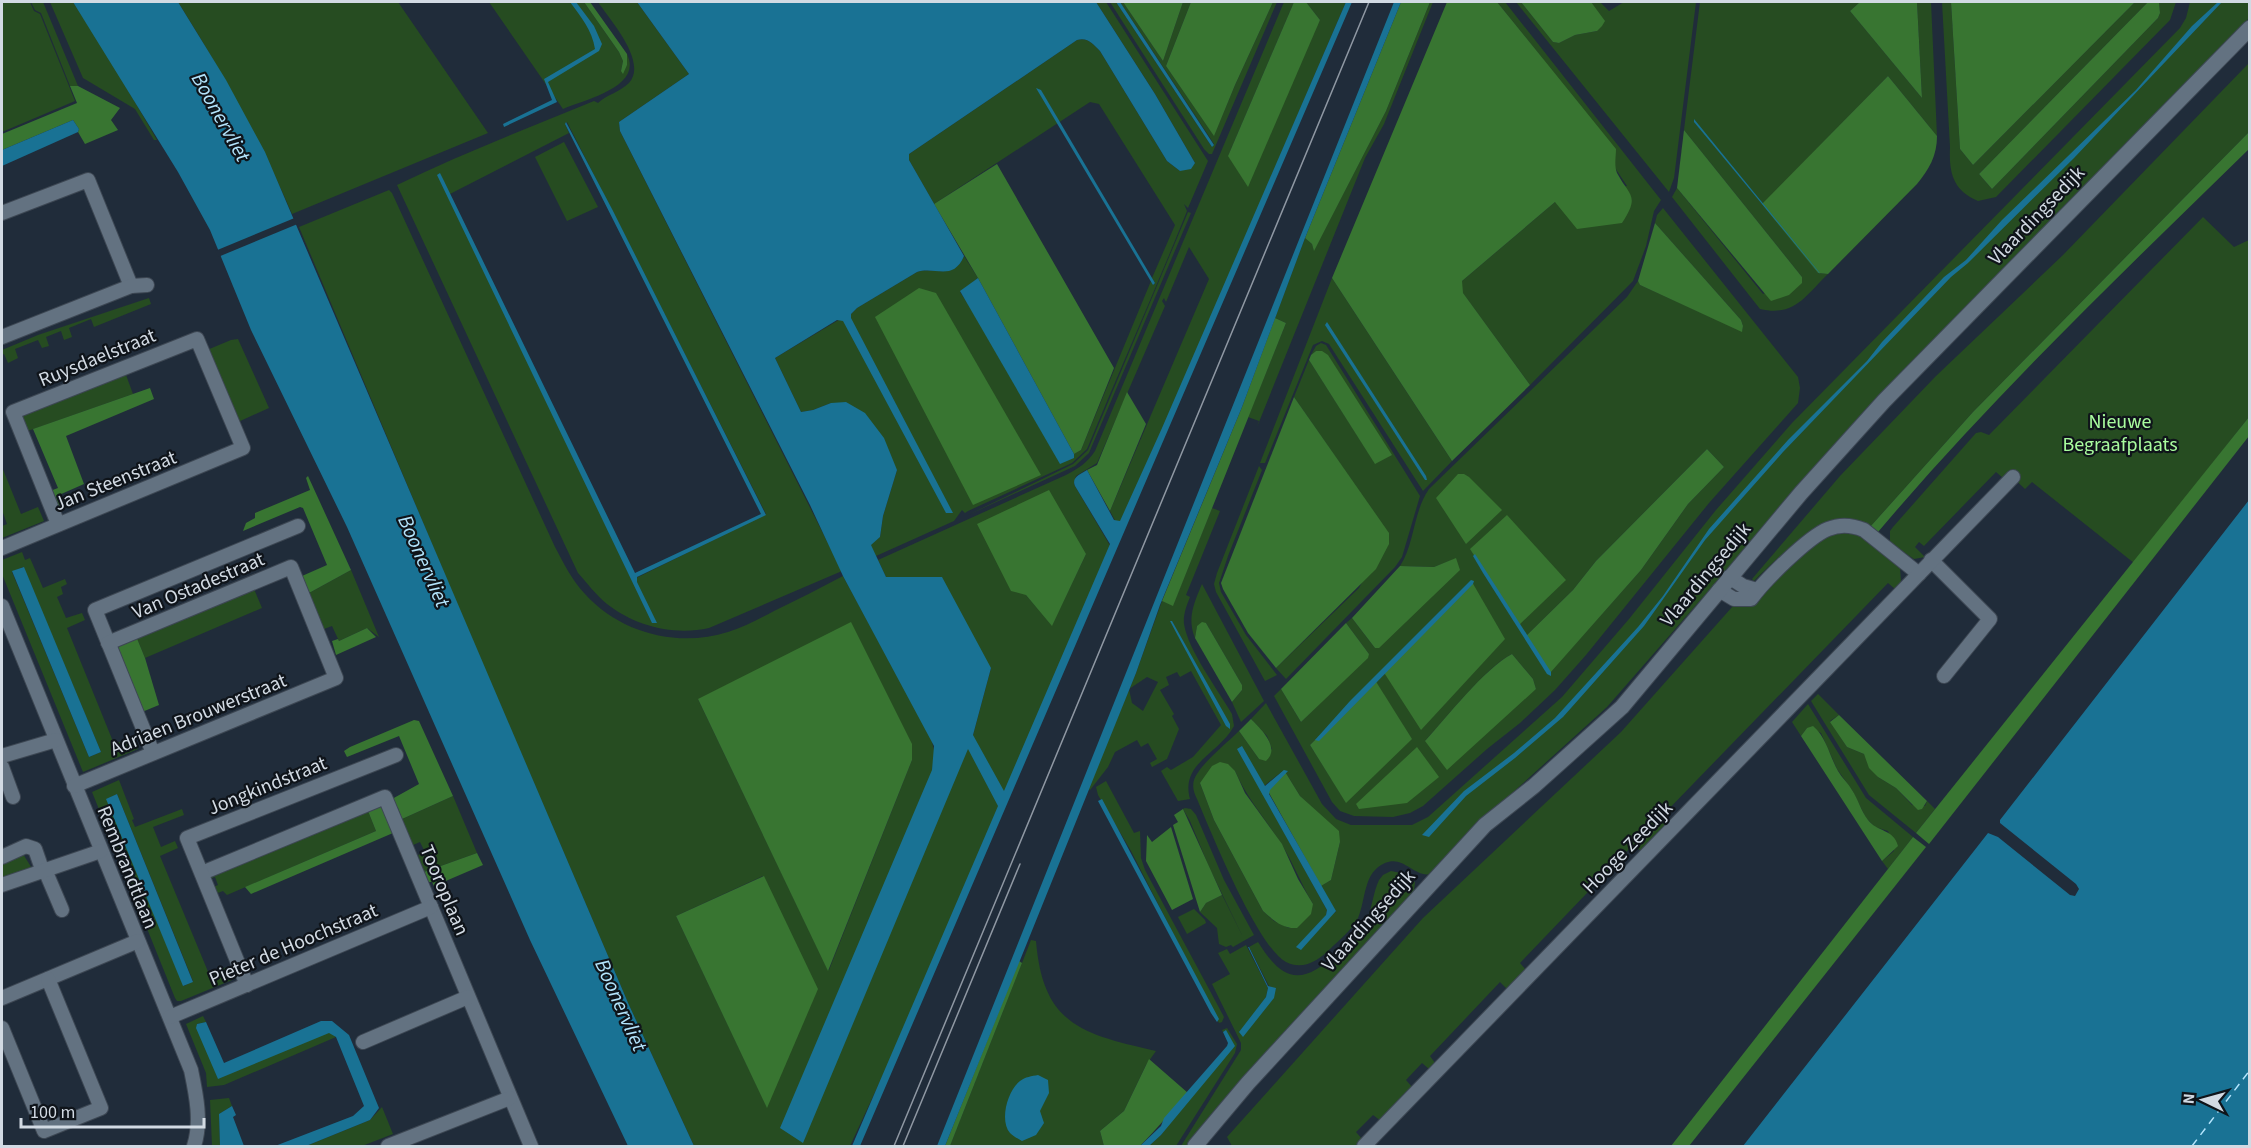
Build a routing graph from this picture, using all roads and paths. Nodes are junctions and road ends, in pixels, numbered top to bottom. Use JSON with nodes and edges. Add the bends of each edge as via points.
{"nodes":[{"id":1,"x":2250,"y":28,"type":"edge"},
{"id":2,"x":2,"y":213,"type":"edge"},
{"id":3,"x":147,"y":285,"type":"dead end"},
{"id":4,"x":131,"y":286,"type":"junction"},
{"id":5,"x":2,"y":337,"type":"edge"},
{"id":6,"x":243,"y":448,"type":"joint"},
{"id":7,"x":2013,"y":477,"type":"dead end"},
{"id":8,"x":58,"y":524,"type":"junction"},
{"id":9,"x":298,"y":526,"type":"dead end"},
{"id":10,"x":2,"y":548,"type":"edge"},
{"id":11,"x":1931,"y":560,"type":"junction"},
{"id":12,"x":1918,"y":574,"type":"junction"},
{"id":13,"x":1729,"y":577,"type":"junction"},
{"id":14,"x":1719,"y":590,"type":"junction"},
{"id":15,"x":1757,"y":590,"type":"junction"},
{"id":16,"x":2,"y":606,"type":"edge"},
{"id":17,"x":5,"y":624,"type":"edge"},
{"id":18,"x":108,"y":643,"type":"junction"},
{"id":19,"x":1944,"y":676,"type":"dead end"},
{"id":20,"x":336,"y":678,"type":"joint"},
{"id":21,"x":56,"y":740,"type":"junction"},
{"id":22,"x":153,"y":753,"type":"junction"},
{"id":23,"x":396,"y":755,"type":"dead end"},
{"id":24,"x":2,"y":756,"type":"edge"},
{"id":25,"x":2,"y":767,"type":"edge"},
{"id":26,"x":74,"y":786,"type":"junction"},
{"id":27,"x":13,"y":797,"type":"dead end"},
{"id":28,"x":101,"y":851,"type":"junction"},
{"id":29,"x":2,"y":857,"type":"edge"},
{"id":30,"x":44,"y":871,"type":"junction"},
{"id":31,"x":202,"y":873,"type":"junction"},
{"id":32,"x":2,"y":885,"type":"edge"},
{"id":33,"x":431,"y":907,"type":"junction"},
{"id":34,"x":62,"y":910,"type":"dead end"},
{"id":35,"x":138,"y":941,"type":"junction"},
{"id":36,"x":48,"y":979,"type":"junction"},
{"id":37,"x":247,"y":985,"type":"junction"},
{"id":38,"x":468,"y":997,"type":"junction"},
{"id":39,"x":2,"y":998,"type":"edge"},
{"id":40,"x":170,"y":1017,"type":"junction"},
{"id":41,"x":2,"y":1028,"type":"edge"},
{"id":42,"x":363,"y":1042,"type":"dead end"},
{"id":43,"x":510,"y":1098,"type":"junction"},
{"id":44,"x":417,"y":1141,"type":"edge"},
{"id":45,"x":194,"y":1146,"type":"edge"},
{"id":46,"x":388,"y":1146,"type":"edge"},
{"id":47,"x":531,"y":1146,"type":"edge"},
{"id":48,"x":1195,"y":1146,"type":"edge"},
{"id":49,"x":1364,"y":1146,"type":"edge"}],
"edges":[{"from":1,"to":13,"type":"street","name":"Vlaardingsedijk","via":[[1884,401]]},
{"from":2,"to":4,"type":"street","via":[[88,180]]},
{"from":3,"to":4,"type":"street"},
{"from":4,"to":5,"type":"street"},
{"from":6,"to":8,"type":"street","name":"Jan Steenstraat"},
{"from":6,"to":8,"type":"street","name":"Ruysdaelstraat","via":[[197,339],[13,412]]},
{"from":7,"to":11,"type":"street","name":"Hooge Zeedijk"},
{"from":8,"to":10,"type":"street","name":"Jan Steenstraat"},
{"from":9,"to":18,"type":"street","name":"Van Ostadestraat","via":[[95,610]]},
{"from":11,"to":12,"type":"street","name":"Hooge Zeedijk"},
{"from":11,"to":19,"type":"street","via":[[1990,619]]},
{"from":12,"to":15,"type":"street","via":[[1864,530],[1835,526],[1803,546]]},
{"from":12,"to":49,"type":"street","name":"Hooge Zeedijk"},
{"from":13,"to":14,"type":"street","name":"Vlaardingsedijk"},
{"from":13,"to":15,"type":"street"},
{"from":14,"to":15,"type":"street","via":[[1742,601]]},
{"from":14,"to":48,"type":"street","name":"Vlaardingsedijk","via":[[1622,707],[1485,825]]},
{"from":16,"to":17,"type":"street","name":"Rembrandtlaan"},
{"from":17,"to":21,"type":"street","name":"Rembrandtlaan"},
{"from":18,"to":20,"type":"street","name":"Van Ostadestraat","via":[[291,567]]},
{"from":18,"to":22,"type":"street","name":"Van Ostadestraat"},
{"from":20,"to":22,"type":"street","name":"Adriaen Brouwerstraat"},
{"from":21,"to":24,"type":"street"},
{"from":21,"to":26,"type":"street","name":"Rembrandtlaan"},
{"from":22,"to":26,"type":"street","name":"Adriaen Brouwerstraat"},
{"from":23,"to":31,"type":"street","name":"Jongkindstraat","via":[[187,838]]},
{"from":25,"to":27,"type":"street"},
{"from":26,"to":28,"type":"street","name":"Rembrandtlaan"},
{"from":28,"to":30,"type":"street"},
{"from":28,"to":35,"type":"street","name":"Rembrandtlaan"},
{"from":29,"to":30,"type":"street","via":[[26,846],[35,849]]},
{"from":30,"to":32,"type":"street"},
{"from":30,"to":34,"type":"street"},
{"from":31,"to":33,"type":"street","name":"Tooroplaan","via":[[386,797]]},
{"from":31,"to":37,"type":"street","name":"Jongkindstraat"},
{"from":33,"to":37,"type":"street","name":"Pieter de Hoochstraat"},
{"from":33,"to":38,"type":"street","name":"Tooroplaan"},
{"from":35,"to":36,"type":"street"},
{"from":35,"to":40,"type":"street","name":"Rembrandtlaan"},
{"from":36,"to":39,"type":"street"},
{"from":36,"to":41,"type":"street","via":[[101,1108],[44,1131]]},
{"from":37,"to":40,"type":"street","name":"Pieter de Hoochstraat"},
{"from":38,"to":42,"type":"street"},
{"from":38,"to":43,"type":"street","name":"Tooroplaan"},
{"from":40,"to":45,"type":"street","name":"Rembrandtlaan","via":[[191,1070],[199,1133]]},
{"from":43,"to":44,"type":"street"},
{"from":43,"to":47,"type":"street","name":"Tooroplaan"},
{"from":44,"to":46,"type":"street"}]}
